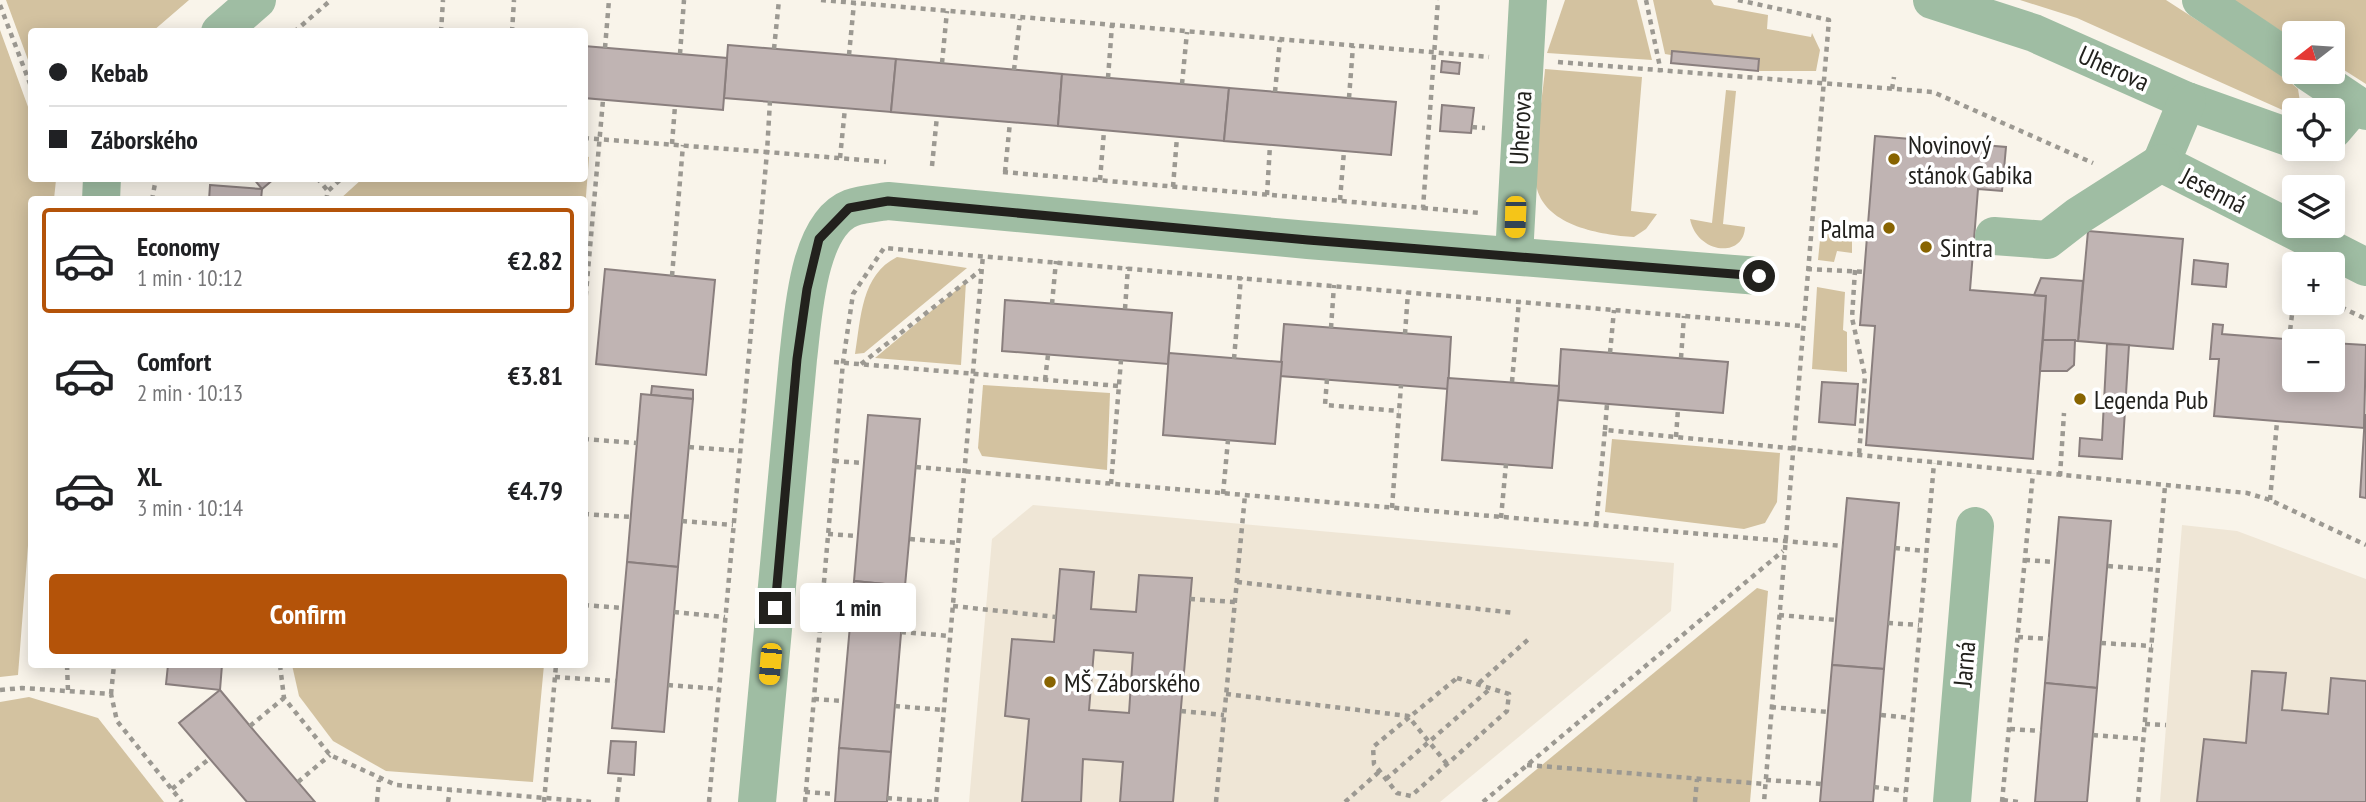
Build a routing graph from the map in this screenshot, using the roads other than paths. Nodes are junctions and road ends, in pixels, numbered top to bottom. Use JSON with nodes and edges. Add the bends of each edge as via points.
{"nodes":[{"id":1,"x":257,"y":0,"type":"edge"},
{"id":2,"x":1528,"y":0,"type":"edge"},
{"id":3,"x":1931,"y":0,"type":"edge"},
{"id":4,"x":2201,"y":0,"type":"edge"},
{"id":5,"x":225,"y":28,"type":"edge"},
{"id":6,"x":2282,"y":54,"type":"edge"},
{"id":7,"x":2320,"y":84,"type":"edge"},
{"id":8,"x":2186,"y":101,"type":"junction"},
{"id":9,"x":2351,"y":115,"type":"edge"},
{"id":10,"x":2282,"y":135,"type":"edge"},
{"id":11,"x":2146,"y":172,"type":"junction"},
{"id":12,"x":1994,"y":236,"type":"dead end"},
{"id":13,"x":1514,"y":256,"type":"junction"},
{"id":14,"x":2366,"y":267,"type":"edge"},
{"id":15,"x":1759,"y":276,"type":"dead end"},
{"id":16,"x":1975,"y":526,"type":"dead end"},
{"id":17,"x":757,"y":802,"type":"edge"},
{"id":18,"x":1952,"y":802,"type":"edge"}],
"edges":[{"from":1,"to":5,"type":"street"},
{"from":2,"to":13,"type":"street","name":"Uherova"},
{"from":3,"to":8,"type":"street","name":"Uherova","via":[[2034,33]]},
{"from":4,"to":6,"type":"street"},
{"from":7,"to":9,"type":"street"},
{"from":8,"to":10,"type":"street","name":"Uherova"},
{"from":8,"to":11,"type":"street","name":"Jesenná"},
{"from":11,"to":12,"type":"street","via":[[2047,240]]},
{"from":11,"to":14,"type":"street","name":"Jesenná"},
{"from":13,"to":15,"type":"street"},
{"from":13,"to":17,"type":"street","via":[[888,201],[849,208],[819,239],[807,289]]},
{"from":16,"to":18,"type":"street","name":"Jarná"}]}
